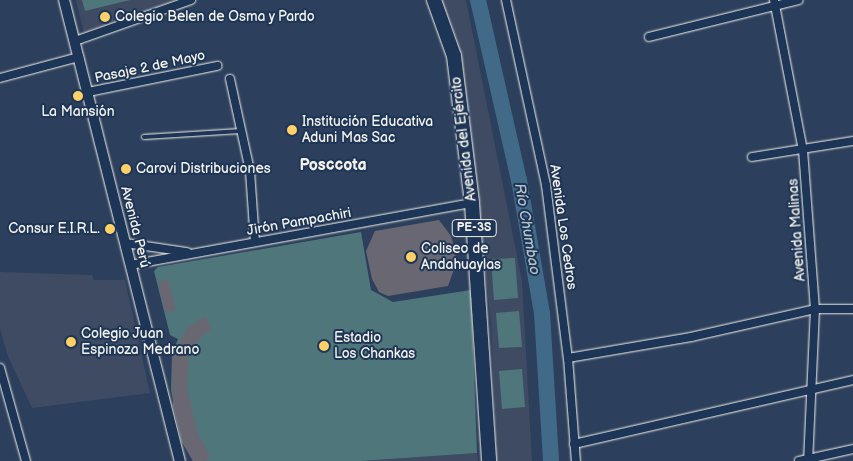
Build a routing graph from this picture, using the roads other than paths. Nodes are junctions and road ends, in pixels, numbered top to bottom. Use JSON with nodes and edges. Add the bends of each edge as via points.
{"nodes":[{"id":1,"x":64,"y":0,"type":"edge"},
{"id":2,"x":191,"y":0,"type":"edge"},
{"id":3,"x":434,"y":0,"type":"edge"},
{"id":4,"x":506,"y":0,"type":"edge"},
{"id":5,"x":798,"y":0,"type":"edge"},
{"id":6,"x":775,"y":3,"type":"edge"},
{"id":7,"x":649,"y":37,"type":"dead end"},
{"id":8,"x":75,"y":41,"type":"junction"},
{"id":9,"x":79,"y":57,"type":"junction"},
{"id":10,"x":217,"y":66,"type":"dead end"},
{"id":11,"x":0,"y":78,"type":"edge"},
{"id":12,"x":230,"y":79,"type":"dead end"},
{"id":13,"x":88,"y":92,"type":"junction"},
{"id":14,"x":243,"y":131,"type":"junction"},
{"id":15,"x":144,"y":137,"type":"dead end"},
{"id":16,"x":853,"y":141,"type":"edge"},
{"id":17,"x":803,"y":150,"type":"junction"},
{"id":18,"x":752,"y":157,"type":"dead end"},
{"id":19,"x":472,"y":202,"type":"junction"},
{"id":20,"x":255,"y":242,"type":"junction"},
{"id":21,"x":125,"y":243,"type":"junction"},
{"id":22,"x":194,"y":254,"type":"junction"},
{"id":23,"x":130,"y":265,"type":"junction"},
{"id":24,"x":815,"y":309,"type":"junction"},
{"id":25,"x":853,"y":309,"type":"edge"},
{"id":26,"x":568,"y":358,"type":"junction"},
{"id":27,"x":0,"y":368,"type":"edge"},
{"id":28,"x":853,"y":380,"type":"edge"},
{"id":29,"x":812,"y":388,"type":"junction"},
{"id":30,"x":574,"y":444,"type":"junction"},
{"id":31,"x":853,"y":449,"type":"edge"},
{"id":32,"x":808,"y":460,"type":"edge"},
{"id":33,"x":26,"y":461,"type":"edge"},
{"id":34,"x":180,"y":461,"type":"edge"},
{"id":35,"x":489,"y":461,"type":"edge"},
{"id":36,"x":576,"y":461,"type":"edge"},
{"id":37,"x":799,"y":461,"type":"edge"}],
"edges":[{"from":1,"to":8,"type":"street","name":"Avenida Perú"},
{"from":2,"to":8,"type":"street"},
{"from":3,"to":19,"type":"highway","name":"Avenida del Ejército","number":"PE-3S","via":[[454,56]]},
{"from":4,"to":26,"type":"street","name":"Avenida Los Cedros","via":[[546,185]]},
{"from":5,"to":6,"type":"street"},
{"from":6,"to":7,"type":"street"},
{"from":6,"to":17,"type":"street","name":"Avenida Malinas"},
{"from":8,"to":9,"type":"street","name":"Avenida Perú"},
{"from":9,"to":11,"type":"street"},
{"from":9,"to":13,"type":"street","name":"Avenida Perú"},
{"from":10,"to":13,"type":"street","name":"Pasaje 2 de Mayo"},
{"from":12,"to":14,"type":"street"},
{"from":13,"to":21,"type":"street","name":"Avenida Perú"},
{"from":14,"to":15,"type":"lane"},
{"from":14,"to":20,"type":"street"},
{"from":16,"to":17,"type":"street"},
{"from":17,"to":18,"type":"street"},
{"from":17,"to":24,"type":"street","name":"Avenida Malinas"},
{"from":19,"to":20,"type":"street","name":"Jirón Pampachiri"},
{"from":19,"to":35,"type":"highway","name":"Avenida del Ejército","number":"PE-3S"},
{"from":20,"to":22,"type":"street","name":"Jirón Pampachiri"},
{"from":21,"to":22,"type":"street"},
{"from":21,"to":23,"type":"street","name":"Avenida Perú"},
{"from":22,"to":23,"type":"street","name":"Jirón Pampachiri"},
{"from":23,"to":34,"type":"street","name":"Avenida Perú"},
{"from":24,"to":25,"type":"street"},
{"from":24,"to":26,"type":"street","via":[[691,337]]},
{"from":24,"to":29,"type":"street","name":"Avenida Malinas"},
{"from":26,"to":30,"type":"street","name":"Avenida Los Cedros"},
{"from":27,"to":33,"type":"street"},
{"from":28,"to":29,"type":"street"},
{"from":29,"to":30,"type":"street"},
{"from":29,"to":32,"type":"street","name":"Avenida Malinas"},
{"from":30,"to":36,"type":"street","name":"Avenida Los Cedros"},
{"from":31,"to":32,"type":"street"},
{"from":32,"to":37,"type":"street"}]}
